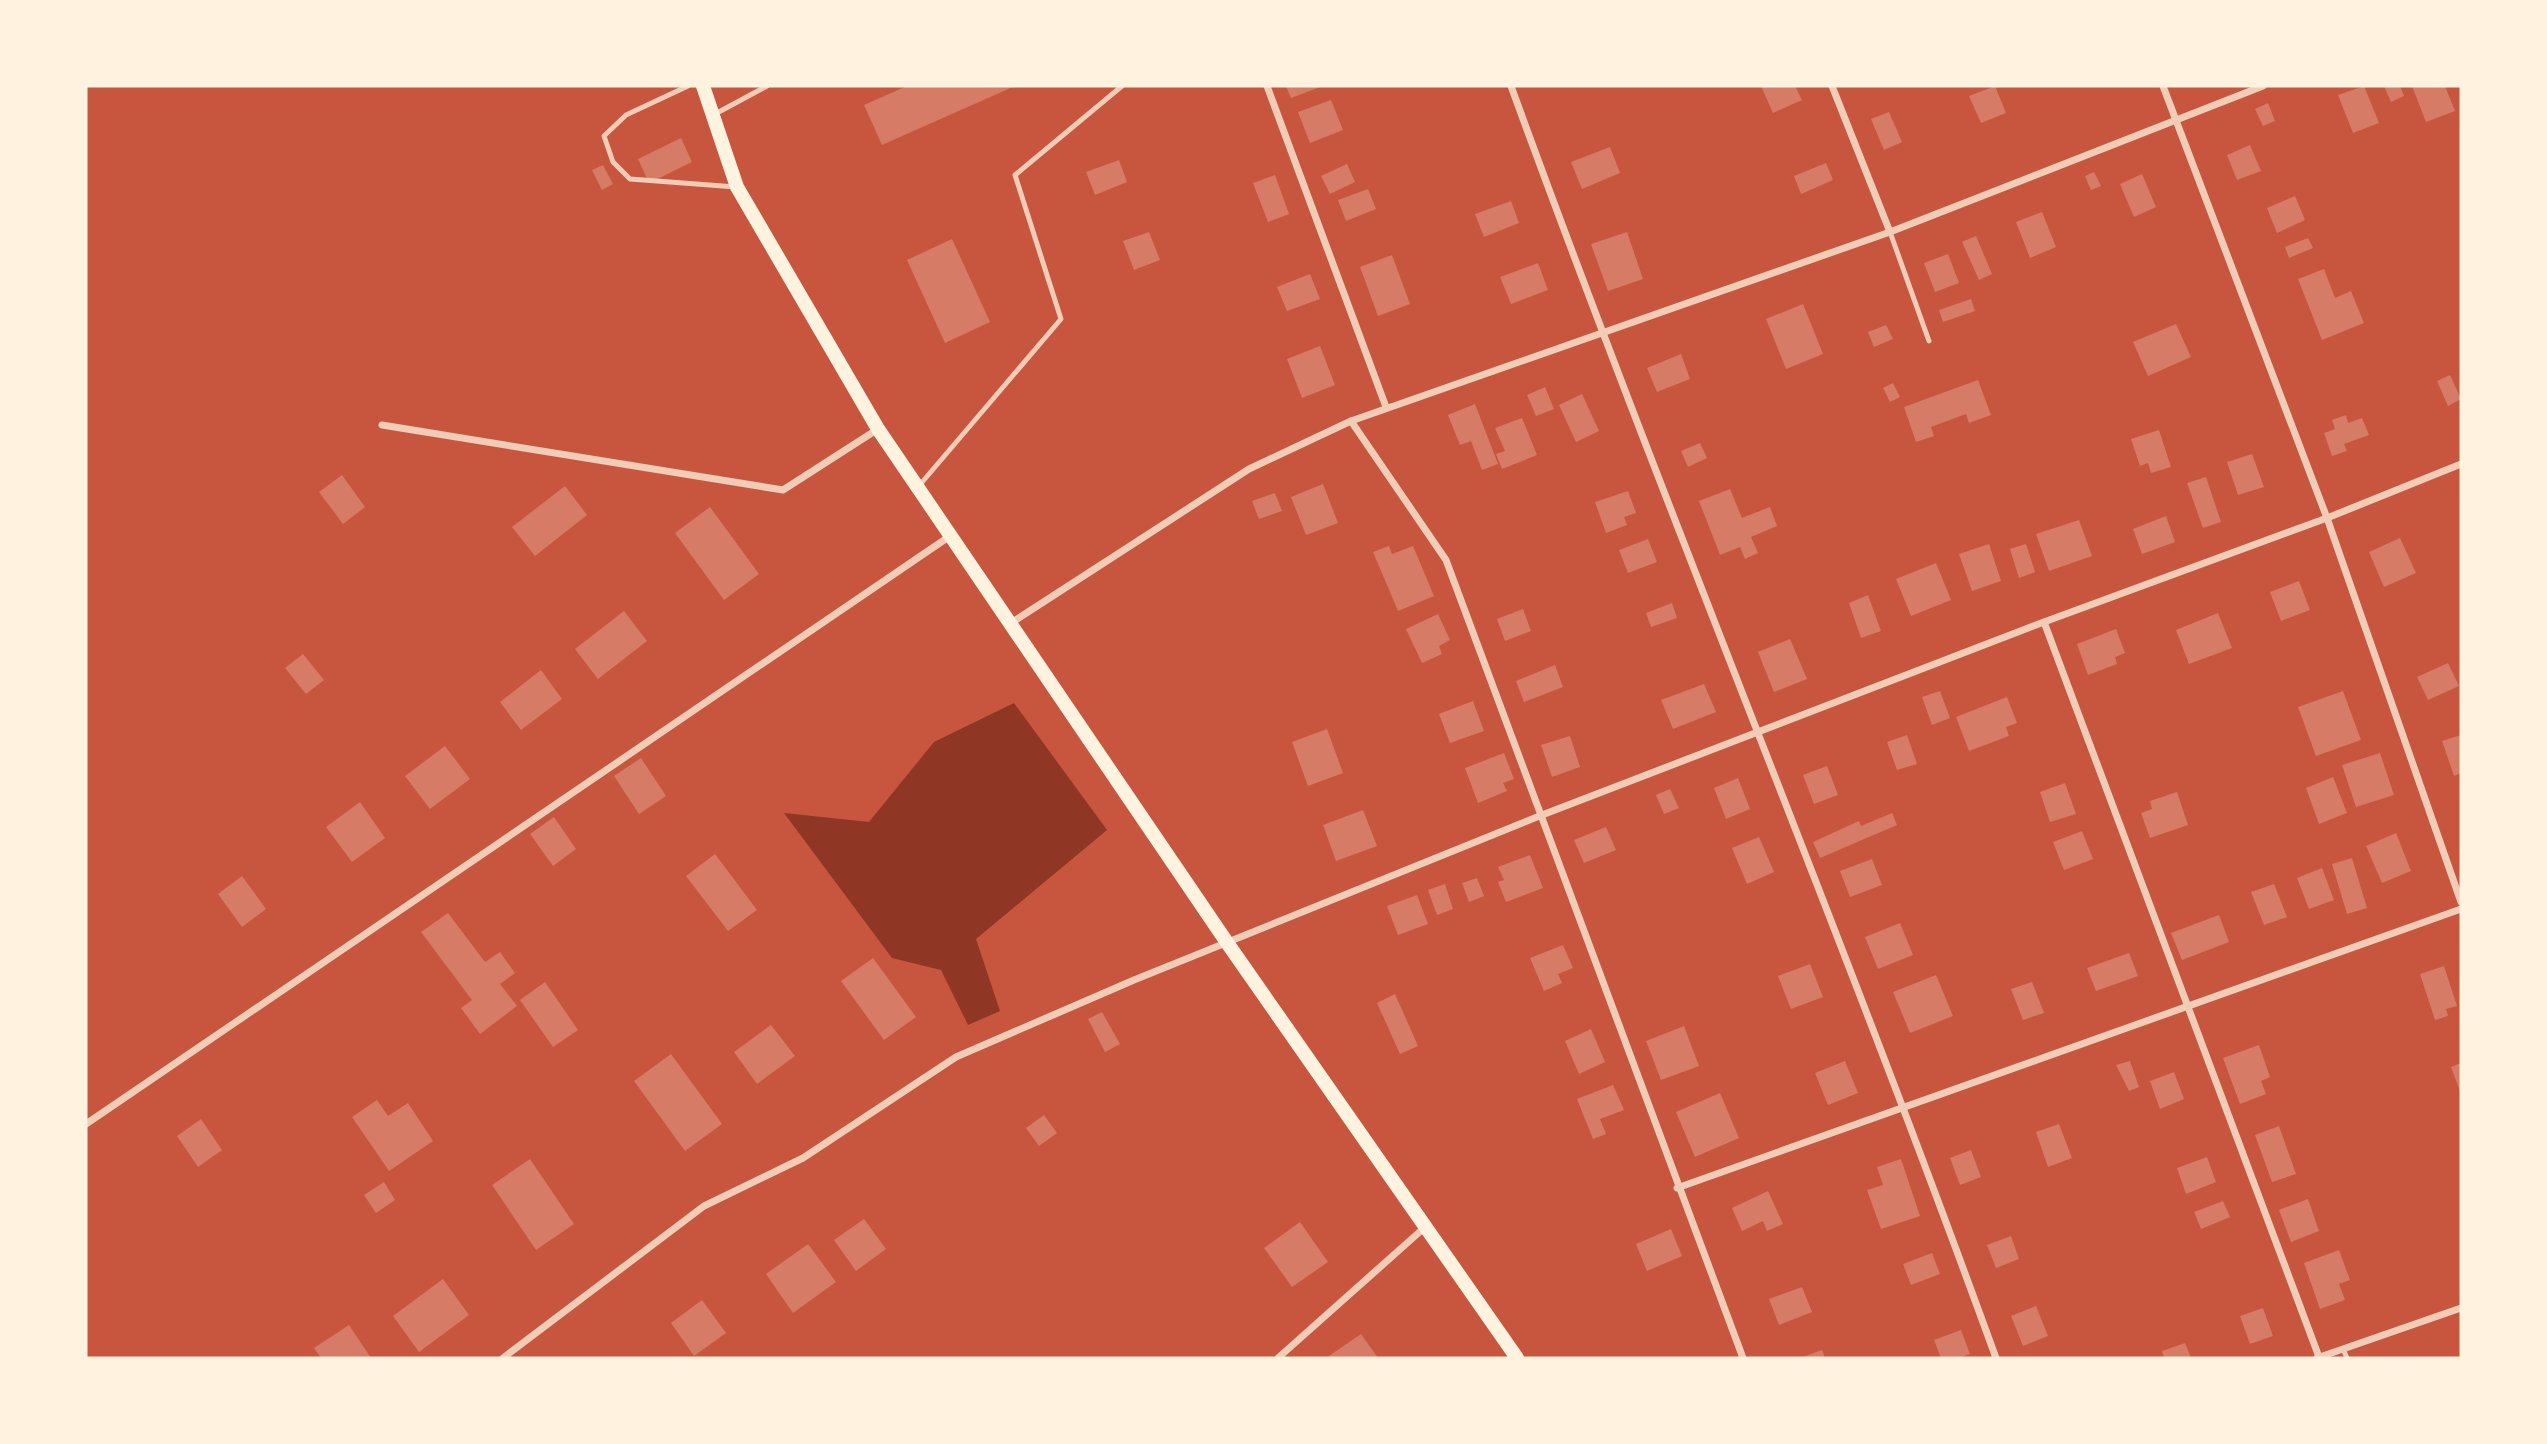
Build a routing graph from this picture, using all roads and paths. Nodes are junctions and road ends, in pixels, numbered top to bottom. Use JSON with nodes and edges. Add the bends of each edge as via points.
{"nodes":[{"id":1,"x":688,"y":86,"type":"edge"},
{"id":2,"x":703,"y":86,"type":"edge"},
{"id":3,"x":768,"y":86,"type":"edge"},
{"id":4,"x":1122,"y":86,"type":"edge"},
{"id":5,"x":1267,"y":86,"type":"edge"},
{"id":6,"x":1511,"y":86,"type":"edge"},
{"id":7,"x":1832,"y":86,"type":"edge"},
{"id":8,"x":2163,"y":86,"type":"edge"},
{"id":9,"x":2263,"y":86,"type":"edge"},
{"id":10,"x":713,"y":115,"type":"junction"},
{"id":11,"x":2176,"y":120,"type":"junction"},
{"id":12,"x":737,"y":187,"type":"junction"},
{"id":13,"x":1890,"y":232,"type":"junction"},
{"id":14,"x":1601,"y":332,"type":"junction"},
{"id":15,"x":1929,"y":341,"type":"dead end"},
{"id":16,"x":1387,"y":407,"type":"junction"},
{"id":17,"x":1351,"y":421,"type":"junction"},
{"id":18,"x":382,"y":425,"type":"dead end"},
{"id":19,"x":878,"y":429,"type":"junction"},
{"id":20,"x":2461,"y":464,"type":"edge"},
{"id":21,"x":918,"y":486,"type":"junction"},
{"id":22,"x":2327,"y":518,"type":"junction"},
{"id":23,"x":951,"y":535,"type":"junction"},
{"id":24,"x":2043,"y":622,"type":"junction"},
{"id":25,"x":1011,"y":623,"type":"junction"},
{"id":26,"x":1758,"y":731,"type":"junction"},
{"id":27,"x":1542,"y":815,"type":"junction"},
{"id":28,"x":2461,"y":902,"type":"edge"},
{"id":29,"x":2461,"y":909,"type":"edge"},
{"id":30,"x":1228,"y":944,"type":"junction"},
{"id":31,"x":2185,"y":1006,"type":"junction"},
{"id":32,"x":1904,"y":1106,"type":"junction"},
{"id":33,"x":86,"y":1124,"type":"edge"},
{"id":34,"x":1677,"y":1188,"type":"junction"},
{"id":35,"x":1424,"y":1228,"type":"junction"},
{"id":36,"x":2461,"y":1308,"type":"edge"},
{"id":37,"x":2343,"y":1349,"type":"junction"},
{"id":38,"x":503,"y":1358,"type":"edge"},
{"id":39,"x":1278,"y":1358,"type":"edge"},
{"id":40,"x":1517,"y":1358,"type":"edge"},
{"id":41,"x":1743,"y":1358,"type":"edge"},
{"id":42,"x":1996,"y":1358,"type":"edge"},
{"id":43,"x":2318,"y":1358,"type":"edge"},
{"id":44,"x":2347,"y":1358,"type":"edge"}],
"edges":[{"from":1,"to":12,"type":"lane","via":[[626,115],[604,136],[613,162],[630,179]]},
{"from":2,"to":10,"type":"main road"},
{"from":3,"to":10,"type":"lane"},
{"from":4,"to":21,"type":"lane","via":[[1015,176],[1061,319]]},
{"from":5,"to":16,"type":"street"},
{"from":6,"to":14,"type":"street"},
{"from":7,"to":13,"type":"street"},
{"from":8,"to":11,"type":"street"},
{"from":9,"to":11,"type":"street"},
{"from":10,"to":12,"type":"main road"},
{"from":11,"to":13,"type":"street"},
{"from":11,"to":22,"type":"street"},
{"from":12,"to":19,"type":"main road"},
{"from":13,"to":14,"type":"street"},
{"from":13,"to":15,"type":"lane"},
{"from":14,"to":16,"type":"street"},
{"from":14,"to":26,"type":"street"},
{"from":16,"to":17,"type":"street"},
{"from":17,"to":25,"type":"street","via":[[1249,469]]},
{"from":17,"to":27,"type":"street","via":[[1446,560]]},
{"from":18,"to":19,"type":"street","via":[[783,490]]},
{"from":19,"to":21,"type":"main road"},
{"from":20,"to":22,"type":"street"},
{"from":21,"to":23,"type":"main road"},
{"from":22,"to":24,"type":"street"},
{"from":22,"to":28,"type":"street"},
{"from":23,"to":25,"type":"main road"},
{"from":23,"to":33,"type":"street"},
{"from":24,"to":26,"type":"street"},
{"from":24,"to":31,"type":"street"},
{"from":25,"to":30,"type":"main road"},
{"from":26,"to":27,"type":"street"},
{"from":26,"to":32,"type":"street"},
{"from":27,"to":30,"type":"street"},
{"from":27,"to":34,"type":"street"},
{"from":29,"to":31,"type":"street"},
{"from":30,"to":35,"type":"main road"},
{"from":30,"to":38,"type":"street","via":[[1134,979],[956,1057],[803,1158],[704,1206]]},
{"from":31,"to":32,"type":"street"},
{"from":31,"to":43,"type":"street"},
{"from":32,"to":34,"type":"street"},
{"from":32,"to":42,"type":"street"},
{"from":34,"to":41,"type":"street"},
{"from":35,"to":39,"type":"street"},
{"from":35,"to":40,"type":"main road"},
{"from":36,"to":37,"type":"street"},
{"from":37,"to":43,"type":"street"},
{"from":37,"to":44,"type":"lane"}]}
